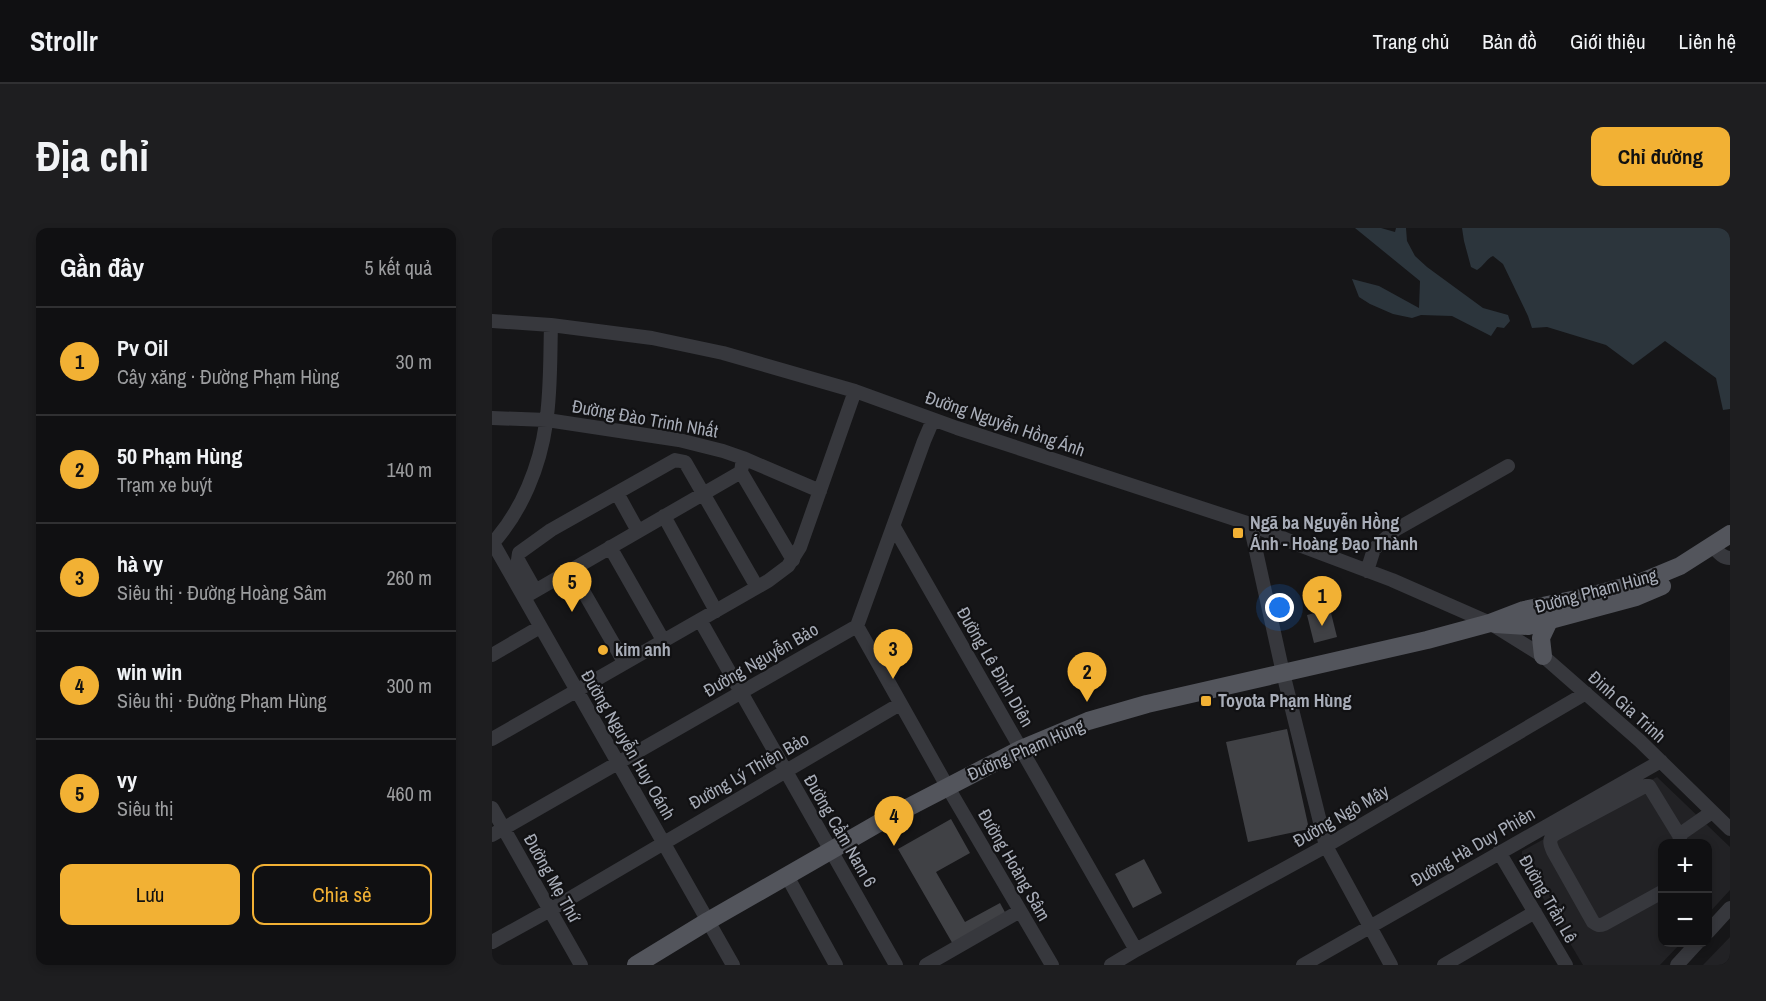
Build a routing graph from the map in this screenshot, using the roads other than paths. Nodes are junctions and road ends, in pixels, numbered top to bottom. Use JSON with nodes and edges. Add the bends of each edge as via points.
{"nodes":[{"id":1,"x":492,"y":321,"type":"edge"},
{"id":2,"x":551,"y":326,"type":"junction"},
{"id":3,"x":855,"y":391,"type":"junction"},
{"id":4,"x":492,"y":418,"type":"edge"},
{"id":5,"x":547,"y":420,"type":"junction"},
{"id":6,"x":933,"y":420,"type":"junction"},
{"id":7,"x":742,"y":465,"type":"junction"},
{"id":8,"x":1508,"y":466,"type":"dead end"},
{"id":9,"x":820,"y":491,"type":"junction"},
{"id":10,"x":617,"y":493,"type":"junction"},
{"id":11,"x":704,"y":493,"type":"junction"},
{"id":12,"x":664,"y":516,"type":"junction"},
{"id":13,"x":1250,"y":524,"type":"junction"},
{"id":14,"x":894,"y":527,"type":"junction"},
{"id":15,"x":638,"y":531,"type":"junction"},
{"id":16,"x":1730,"y":534,"type":"edge"},
{"id":17,"x":492,"y":543,"type":"edge"},
{"id":18,"x":610,"y":547,"type":"junction"},
{"id":19,"x":1723,"y":550,"type":"edge"},
{"id":20,"x":793,"y":560,"type":"junction"},
{"id":21,"x":571,"y":570,"type":"junction"},
{"id":22,"x":1368,"y":571,"type":"junction"},
{"id":23,"x":757,"y":587,"type":"junction"},
{"id":24,"x":529,"y":594,"type":"junction"},
{"id":25,"x":716,"y":611,"type":"junction"},
{"id":26,"x":700,"y":620,"type":"junction"},
{"id":27,"x":1549,"y":621,"type":"junction"},
{"id":28,"x":1490,"y":624,"type":"junction"},
{"id":29,"x":857,"y":626,"type":"junction"},
{"id":30,"x":540,"y":627,"type":"junction"},
{"id":31,"x":663,"y":640,"type":"junction"},
{"id":32,"x":492,"y":655,"type":"edge"},
{"id":33,"x":1543,"y":656,"type":"junction"},
{"id":34,"x":624,"y":662,"type":"junction"},
{"id":35,"x":1283,"y":674,"type":"junction"},
{"id":36,"x":576,"y":690,"type":"junction"},
{"id":37,"x":741,"y":693,"type":"junction"},
{"id":38,"x":1586,"y":693,"type":"junction"},
{"id":39,"x":900,"y":704,"type":"junction"},
{"id":40,"x":492,"y":739,"type":"edge"},
{"id":41,"x":1021,"y":749,"type":"junction"},
{"id":42,"x":1661,"y":761,"type":"junction"},
{"id":43,"x":618,"y":762,"type":"junction"},
{"id":44,"x":785,"y":771,"type":"junction"},
{"id":45,"x":947,"y":786,"type":"junction"},
{"id":46,"x":492,"y":808,"type":"edge"},
{"id":47,"x":1712,"y":812,"type":"junction"},
{"id":48,"x":1730,"y":829,"type":"edge"},
{"id":49,"x":498,"y":832,"type":"edge"},
{"id":50,"x":1680,"y":839,"type":"edge"},
{"id":51,"x":663,"y":843,"type":"junction"},
{"id":52,"x":1326,"y":846,"type":"junction"},
{"id":53,"x":831,"y":851,"type":"junction"},
{"id":54,"x":1499,"y":852,"type":"junction"},
{"id":55,"x":787,"y":876,"type":"junction"},
{"id":56,"x":1660,"y":893,"type":"edge"},
{"id":57,"x":1730,"y":908,"type":"edge"},
{"id":58,"x":550,"y":910,"type":"junction"},
{"id":59,"x":1020,"y":911,"type":"junction"},
{"id":60,"x":1534,"y":912,"type":"junction"},
{"id":61,"x":708,"y":921,"type":"junction"},
{"id":62,"x":1369,"y":927,"type":"junction"},
{"id":63,"x":1712,"y":927,"type":"edge"},
{"id":64,"x":492,"y":942,"type":"edge"},
{"id":65,"x":1693,"y":947,"type":"edge"},
{"id":66,"x":1136,"y":950,"type":"junction"},
{"id":67,"x":581,"y":965,"type":"edge"},
{"id":68,"x":636,"y":965,"type":"edge"},
{"id":69,"x":733,"y":965,"type":"edge"},
{"id":70,"x":836,"y":965,"type":"edge"},
{"id":71,"x":896,"y":965,"type":"edge"},
{"id":72,"x":926,"y":965,"type":"edge"},
{"id":73,"x":1052,"y":965,"type":"edge"},
{"id":74,"x":1111,"y":965,"type":"edge"},
{"id":75,"x":1303,"y":965,"type":"edge"},
{"id":76,"x":1391,"y":965,"type":"edge"},
{"id":77,"x":1444,"y":965,"type":"edge"},
{"id":78,"x":1566,"y":965,"type":"edge"},
{"id":79,"x":1677,"y":965,"type":"edge"}],
"edges":[{"from":1,"to":2,"type":"street","name":"Đường Nguyễn Hồng Ánh"},
{"from":2,"to":3,"type":"street","name":"Đường Nguyễn Hồng Ánh","via":[[652,338],[723,353]]},
{"from":2,"to":5,"type":"street"},
{"from":3,"to":6,"type":"street","name":"Đường Nguyễn Hồng Ánh"},
{"from":3,"to":9,"type":"street"},
{"from":4,"to":5,"type":"street","name":"Đường Đào Trinh Nhất"},
{"from":5,"to":7,"type":"street","name":"Đường Đào Trinh Nhất","via":[[679,440],[723,451]]},
{"from":5,"to":17,"type":"street","via":[[533,477]]},
{"from":6,"to":13,"type":"street","name":"Đường Nguyễn Hồng Ánh"},
{"from":6,"to":14,"type":"street"},
{"from":7,"to":9,"type":"street","name":"Đường Đào Trinh Nhất"},
{"from":7,"to":11,"type":"street"},
{"from":7,"to":20,"type":"street"},
{"from":8,"to":22,"type":"street","via":[[1395,530],[1374,549]]},
{"from":9,"to":20,"type":"street"},
{"from":10,"to":11,"type":"street","via":[[675,460],[685,462]]},
{"from":10,"to":15,"type":"street"},
{"from":10,"to":24,"type":"street","via":[[519,553]]},
{"from":11,"to":12,"type":"street"},
{"from":11,"to":23,"type":"street"},
{"from":12,"to":15,"type":"street"},
{"from":12,"to":25,"type":"street"},
{"from":13,"to":22,"type":"street","name":"Đường Nguyễn Hồng Ánh"},
{"from":13,"to":35,"type":"street"},
{"from":14,"to":29,"type":"street"},
{"from":14,"to":41,"type":"street","name":"Đường Lê Đình Diên"},
{"from":15,"to":18,"type":"street"},
{"from":16,"to":19,"type":"main road","name":"Đường Phạm Hùng"},
{"from":17,"to":24,"type":"street","name":"Đường Nguyễn Huy Oánh"},
{"from":18,"to":21,"type":"street"},
{"from":18,"to":31,"type":"street"},
{"from":19,"to":27,"type":"main road","name":"Đường Phạm Hùng","via":[[1684,577],[1636,597]]},
{"from":19,"to":28,"type":"main road","name":"Đường Phạm Hùng","via":[[1639,583],[1524,610]]},
{"from":20,"to":23,"type":"street","via":[[781,573]]},
{"from":21,"to":24,"type":"street"},
{"from":21,"to":34,"type":"street"},
{"from":22,"to":28,"type":"street","name":"Đường Nguyễn Hồng Ánh"},
{"from":23,"to":25,"type":"street"},
{"from":24,"to":30,"type":"street","name":"Đường Nguyễn Huy Oánh"},
{"from":25,"to":26,"type":"street"},
{"from":26,"to":31,"type":"street"},
{"from":26,"to":37,"type":"street","name":"Đường Cẩm Nam 6"},
{"from":27,"to":28,"type":"main road","name":"Đường Phạm Hùng","via":[[1528,626]]},
{"from":27,"to":33,"type":"main road","via":[[1541,638]]},
{"from":28,"to":33,"type":"street","name":"Đinh Gia Trinh"},
{"from":28,"to":35,"type":"main road","name":"Đường Phạm Hùng"},
{"from":29,"to":37,"type":"street","name":"Đường Nguyễn Bảo"},
{"from":29,"to":39,"type":"street","name":"Đường Hoàng Sâm"},
{"from":30,"to":32,"type":"street"},
{"from":30,"to":36,"type":"street","name":"Đường Nguyễn Huy Oánh"},
{"from":31,"to":34,"type":"street"},
{"from":33,"to":38,"type":"street","name":"Đinh Gia Trinh"},
{"from":34,"to":36,"type":"street"},
{"from":35,"to":41,"type":"main road","name":"Đường Phạm Hùng","via":[[1118,712]]},
{"from":35,"to":52,"type":"street"},
{"from":36,"to":40,"type":"street"},
{"from":36,"to":43,"type":"street","name":"Đường Nguyễn Huy Oánh"},
{"from":37,"to":43,"type":"street","name":"Đường Nguyễn Bảo"},
{"from":37,"to":44,"type":"street","name":"Đường Cẩm Nam 6"},
{"from":38,"to":42,"type":"street","name":"Đinh Gia Trinh"},
{"from":38,"to":52,"type":"street","name":"Đường Ngô Mây"},
{"from":39,"to":44,"type":"street","name":"Đường Lý Thiên Bảo"},
{"from":39,"to":45,"type":"street","name":"Đường Hoàng Sâm"},
{"from":41,"to":45,"type":"main road","name":"Đường Phạm Hùng"},
{"from":41,"to":66,"type":"street","name":"Đường Lê Đình Diên"},
{"from":42,"to":47,"type":"street","name":"Đinh Gia Trinh"},
{"from":42,"to":54,"type":"street","name":"Đường Hà Duy Phiên"},
{"from":43,"to":49,"type":"street","name":"Đường Nguyễn Bảo"},
{"from":43,"to":51,"type":"street","name":"Đường Nguyễn Huy Oánh"},
{"from":44,"to":51,"type":"street","name":"Đường Lý Thiên Bảo"},
{"from":44,"to":53,"type":"street","name":"Đường Cẩm Nam 6"},
{"from":45,"to":53,"type":"main road","name":"Đường Phạm Hùng"},
{"from":45,"to":59,"type":"street","name":"Đường Hoàng Sâm"},
{"from":46,"to":49,"type":"street","name":"Đường Mẹ Thứ"},
{"from":47,"to":48,"type":"street","name":"Đinh Gia Trinh"},
{"from":47,"to":50,"type":"street"},
{"from":49,"to":58,"type":"street","name":"Đường Mẹ Thứ"},
{"from":50,"to":56,"type":"street","via":[[1649,786],[1551,836],[1553,851],[1596,924],[1600,926]]},
{"from":51,"to":58,"type":"street","name":"Đường Lý Thiên Bảo"},
{"from":51,"to":61,"type":"street","name":"Đường Nguyễn Huy Oánh"},
{"from":52,"to":62,"type":"street"},
{"from":52,"to":66,"type":"street","name":"Đường Ngô Mây"},
{"from":53,"to":55,"type":"main road","name":"Đường Phạm Hùng"},
{"from":53,"to":71,"type":"street","name":"Đường Cẩm Nam 6"},
{"from":54,"to":60,"type":"street","name":"Đường Trần Lê"},
{"from":54,"to":62,"type":"street","name":"Đường Hà Duy Phiên"},
{"from":55,"to":61,"type":"main road","name":"Đường Phạm Hùng"},
{"from":55,"to":70,"type":"street"},
{"from":57,"to":63,"type":"street"},
{"from":58,"to":64,"type":"street","name":"Đường Lý Thiên Bảo"},
{"from":58,"to":67,"type":"street","name":"Đường Mẹ Thứ"},
{"from":59,"to":72,"type":"street"},
{"from":59,"to":73,"type":"street","name":"Đường Hoàng Sâm"},
{"from":60,"to":77,"type":"street"},
{"from":60,"to":78,"type":"street","name":"Đường Trần Lê"},
{"from":61,"to":68,"type":"main road","name":"Đường Phạm Hùng"},
{"from":61,"to":69,"type":"street","name":"Đường Nguyễn Huy Oánh"},
{"from":62,"to":75,"type":"street","name":"Đường Hà Duy Phiên"},
{"from":62,"to":76,"type":"street"},
{"from":65,"to":79,"type":"street"},
{"from":66,"to":74,"type":"street","name":"Đường Ngô Mây"}]}
